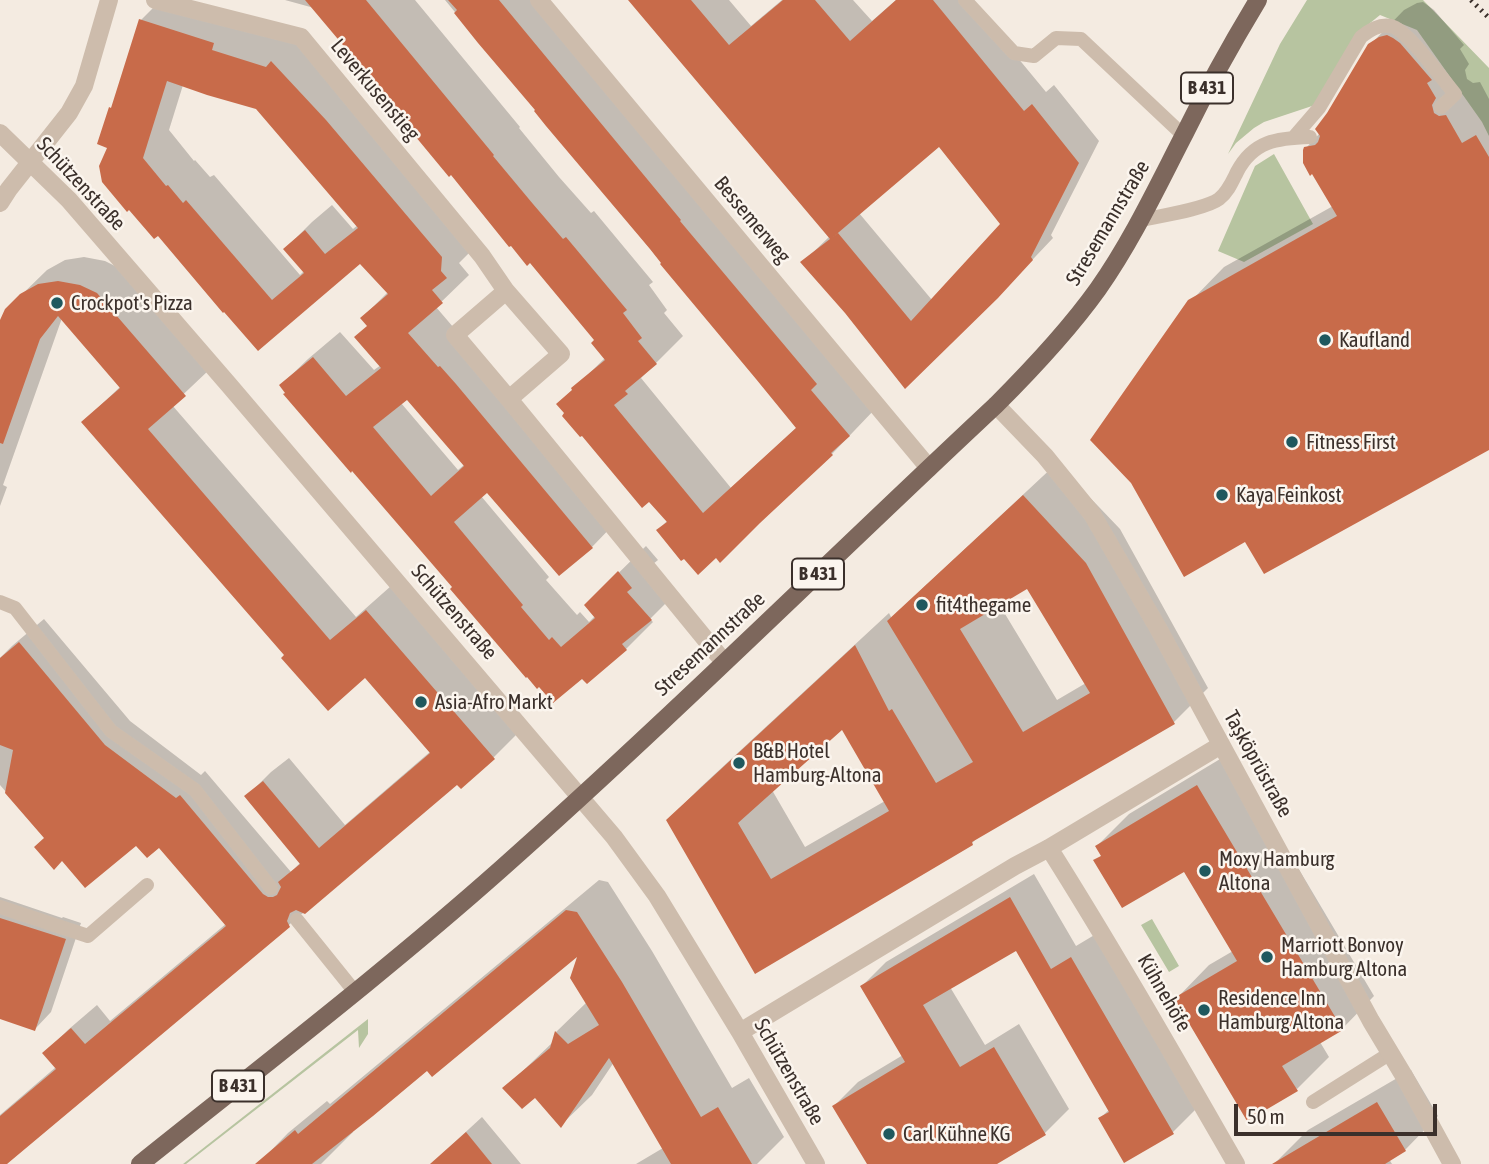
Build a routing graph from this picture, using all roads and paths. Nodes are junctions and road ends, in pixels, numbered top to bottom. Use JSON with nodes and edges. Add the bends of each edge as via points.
{"nodes":[{"id":1,"x":109,"y":0,"type":"edge"},
{"id":2,"x":155,"y":0,"type":"edge"},
{"id":3,"x":539,"y":0,"type":"edge"},
{"id":4,"x":965,"y":0,"type":"edge"},
{"id":5,"x":1258,"y":0,"type":"edge"},
{"id":6,"x":1441,"y":107,"type":"dead end"},
{"id":7,"x":0,"y":133,"type":"edge"},
{"id":8,"x":1184,"y":135,"type":"junction"},
{"id":9,"x":1294,"y":137,"type":"junction"},
{"id":10,"x":1310,"y":137,"type":"dead end"},
{"id":11,"x":30,"y":161,"type":"junction"},
{"id":12,"x":0,"y":203,"type":"edge"},
{"id":13,"x":1141,"y":220,"type":"junction"},
{"id":14,"x":506,"y":291,"type":"junction"},
{"id":15,"x":509,"y":399,"type":"junction"},
{"id":16,"x":996,"y":405,"type":"junction"},
{"id":17,"x":929,"y":468,"type":"junction"},
{"id":18,"x":0,"y":602,"type":"edge"},
{"id":19,"x":724,"y":662,"type":"junction"},
{"id":20,"x":1221,"y":745,"type":"junction"},
{"id":21,"x":581,"y":796,"type":"junction"},
{"id":22,"x":1049,"y":848,"type":"junction"},
{"id":23,"x":148,"y":885,"type":"dead end"},
{"id":24,"x":271,"y":888,"type":"dead end"},
{"id":25,"x":0,"y":907,"type":"edge"},
{"id":26,"x":298,"y":920,"type":"dead end"},
{"id":27,"x":355,"y":992,"type":"junction"},
{"id":28,"x":740,"y":1032,"type":"junction"},
{"id":29,"x":1390,"y":1054,"type":"junction"},
{"id":30,"x":1313,"y":1102,"type":"dead end"},
{"id":31,"x":140,"y":1164,"type":"edge"},
{"id":32,"x":816,"y":1164,"type":"edge"},
{"id":33,"x":1236,"y":1164,"type":"edge"},
{"id":34,"x":1452,"y":1164,"type":"edge"}],
"edges":[{"from":1,"to":11,"type":"street","via":[[84,86],[69,113]]},
{"from":2,"to":14,"type":"street","name":"Leverkusenstieg","via":[[301,37]]},
{"from":3,"to":17,"type":"street","name":"Bessemerweg"},
{"from":4,"to":8,"type":"lane","via":[[1014,52],[1034,56],[1056,38],[1081,38]]},
{"from":5,"to":8,"type":"main road","name":"Stresemannstraße","number":"B 431"},
{"from":6,"to":9,"type":"lane","via":[[1455,94],[1406,34],[1394,26],[1382,26],[1362,37],[1319,108]]},
{"from":7,"to":11,"type":"street","name":"Schützenstraße"},
{"from":8,"to":13,"type":"main road","name":"Stresemannstraße","number":"B 431"},
{"from":9,"to":10,"type":"lane"},
{"from":9,"to":13,"type":"lane","via":[[1256,148],[1215,202]]},
{"from":11,"to":12,"type":"street"},
{"from":11,"to":21,"type":"street","name":"Schützenstraße","via":[[69,200]]},
{"from":13,"to":16,"type":"main road","name":"Stresemannstraße","number":"B 431","via":[[1077,318]]},
{"from":14,"to":15,"type":"street","via":[[455,335]]},
{"from":14,"to":15,"type":"street","name":"Leverkusenstieg","via":[[561,354]]},
{"from":15,"to":19,"type":"street"},
{"from":16,"to":17,"type":"main road","name":"Stresemannstraße","number":"B 431"},
{"from":16,"to":20,"type":"street","name":"Taşköprüstraße","via":[[1092,514]]},
{"from":17,"to":19,"type":"main road","name":"Stresemannstraße","number":"B 431"},
{"from":18,"to":24,"type":"lane","via":[[15,608],[111,731],[195,790]]},
{"from":19,"to":21,"type":"main road","name":"Stresemannstraße","number":"B 431"},
{"from":20,"to":22,"type":"street"},
{"from":20,"to":29,"type":"street","name":"Taşköprüstraße"},
{"from":21,"to":27,"type":"main road","name":"Stresemannstraße","number":"B 431"},
{"from":21,"to":28,"type":"street","name":"Schützenstraße","via":[[657,895]]},
{"from":22,"to":28,"type":"street"},
{"from":22,"to":33,"type":"street","name":"Kühnehöfe"},
{"from":23,"to":25,"type":"lane","via":[[88,936]]},
{"from":26,"to":27,"type":"lane"},
{"from":27,"to":31,"type":"main road","name":"Stresemannstraße","number":"B 431"},
{"from":28,"to":32,"type":"street","name":"Schützenstraße"},
{"from":29,"to":30,"type":"lane"},
{"from":29,"to":34,"type":"street","name":"Taşköprüstraße"}]}
